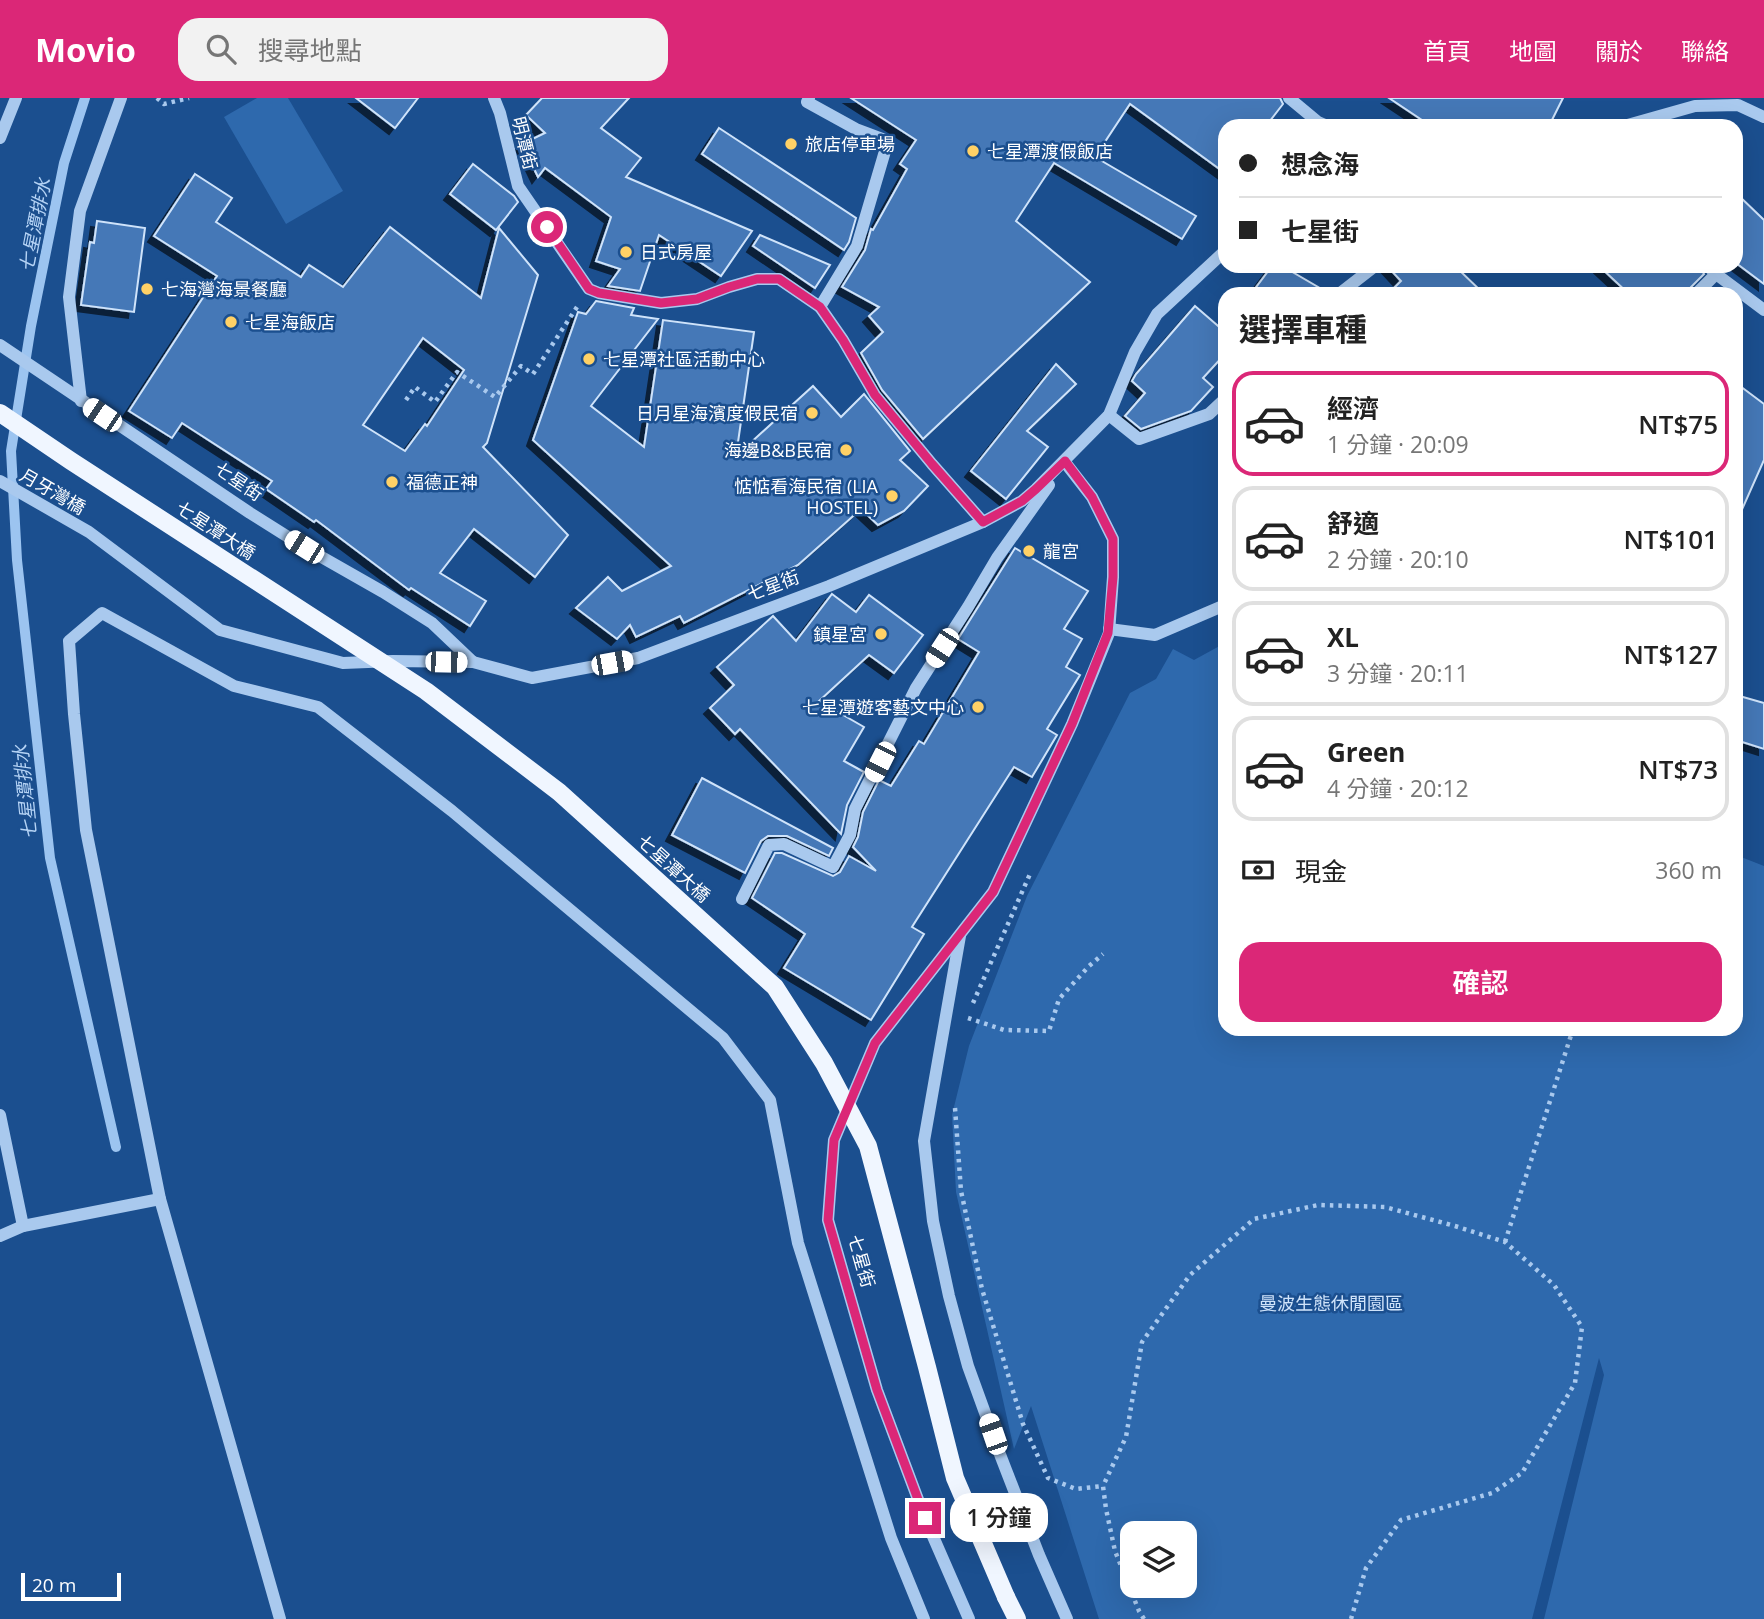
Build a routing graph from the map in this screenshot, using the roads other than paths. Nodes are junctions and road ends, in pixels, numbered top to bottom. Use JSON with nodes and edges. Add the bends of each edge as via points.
{"nodes":[{"id":1,"x":16,"y":98,"type":"edge"},
{"id":2,"x":121,"y":98,"type":"edge"},
{"id":3,"x":494,"y":98,"type":"edge"},
{"id":4,"x":809,"y":98,"type":"edge"},
{"id":5,"x":1289,"y":98,"type":"edge"},
{"id":6,"x":1764,"y":117,"type":"edge"},
{"id":7,"x":1313,"y":119,"type":"edge"},
{"id":8,"x":1649,"y":119,"type":"edge"},
{"id":9,"x":0,"y":138,"type":"edge"},
{"id":10,"x":1218,"y":257,"type":"edge"},
{"id":11,"x":1366,"y":273,"type":"edge"},
{"id":12,"x":1716,"y":273,"type":"edge"},
{"id":13,"x":1348,"y":287,"type":"edge"},
{"id":14,"x":1734,"y":287,"type":"edge"},
{"id":15,"x":1743,"y":294,"type":"edge"},
{"id":16,"x":820,"y":307,"type":"junction"},
{"id":17,"x":1764,"y":310,"type":"edge"},
{"id":18,"x":0,"y":345,"type":"edge"},
{"id":19,"x":81,"y":401,"type":"junction"},
{"id":20,"x":1218,"y":406,"type":"edge"},
{"id":21,"x":0,"y":413,"type":"edge"},
{"id":22,"x":1108,"y":415,"type":"junction"},
{"id":23,"x":1065,"y":461,"type":"junction"},
{"id":24,"x":0,"y":481,"type":"edge"},
{"id":25,"x":983,"y":522,"type":"junction"},
{"id":26,"x":89,"y":532,"type":"joint"},
{"id":27,"x":1218,"y":607,"type":"edge"},
{"id":28,"x":1109,"y":629,"type":"junction"},
{"id":29,"x":473,"y":662,"type":"junction"},
{"id":30,"x":742,"y":899,"type":"dead end"},
{"id":31,"x":961,"y":933,"type":"junction"},
{"id":32,"x":0,"y":1115,"type":"edge"},
{"id":33,"x":160,"y":1199,"type":"junction"},
{"id":34,"x":23,"y":1226,"type":"junction"},
{"id":35,"x":0,"y":1236,"type":"edge"},
{"id":36,"x":280,"y":1619,"type":"edge"},
{"id":37,"x":924,"y":1619,"type":"edge"},
{"id":38,"x":969,"y":1619,"type":"edge"},
{"id":39,"x":1017,"y":1619,"type":"edge"},
{"id":40,"x":1067,"y":1619,"type":"edge"}],
"edges":[{"from":1,"to":9,"type":"street"},
{"from":2,"to":19,"type":"street","via":[[80,211],[69,297]]},
{"from":3,"to":16,"type":"street","name":"明潭街","via":[[518,186],[589,289],[661,303],[697,299],[757,279],[779,279]]},
{"from":4,"to":16,"type":"street","via":[[807,102],[856,129],[888,141],[857,246]]},
{"from":5,"to":7,"type":"street"},
{"from":6,"to":8,"type":"street","via":[[1738,105],[1695,106]]},
{"from":10,"to":22,"type":"street","name":"七星街","via":[[1157,314]]},
{"from":11,"to":13,"type":"street"},
{"from":12,"to":14,"type":"street"},
{"from":15,"to":17,"type":"street"},
{"from":16,"to":25,"type":"street","via":[[875,395]]},
{"from":18,"to":19,"type":"street","name":"七星街"},
{"from":19,"to":29,"type":"street","name":"七星街","via":[[250,513],[432,623]]},
{"from":20,"to":22,"type":"street","via":[[1209,414],[1139,439]]},
{"from":21,"to":39,"type":"main road","name":"七星潭大橋","bridge":true,"via":[[426,691],[559,792],[775,987],[824,1063],[868,1146],[955,1478]]},
{"from":22,"to":23,"type":"street","name":"七星街"},
{"from":23,"to":25,"type":"street","name":"七星街","via":[[1022,501]]},
{"from":23,"to":28,"type":"street","name":"七星街","via":[[1092,497],[1113,539]]},
{"from":23,"to":30,"type":"street","via":[[997,558],[916,688],[855,809],[850,835],[833,867],[784,844],[769,845]]},
{"from":24,"to":26,"type":"street","name":"月牙灣橋"},
{"from":25,"to":29,"type":"street","name":"七星街","via":[[638,658],[532,678]]},
{"from":26,"to":29,"type":"street","name":"七星街","via":[[220,629],[343,663]]},
{"from":27,"to":28,"type":"street","via":[[1155,635]]},
{"from":28,"to":31,"type":"street","name":"七星街","via":[[1072,724],[993,892]]},
{"from":31,"to":38,"type":"street","name":"七星街","via":[[875,1043],[834,1140],[828,1220],[877,1390]]},
{"from":31,"to":40,"type":"street","name":"七星街","via":[[924,1142],[933,1221],[968,1366]]},
{"from":32,"to":34,"type":"street"},
{"from":33,"to":34,"type":"street"},
{"from":33,"to":36,"type":"street"},
{"from":33,"to":37,"type":"street","via":[[86,830],[75,727],[69,641],[102,613],[234,685],[318,707],[452,811],[723,1038],[770,1100],[798,1243],[891,1538]]},
{"from":34,"to":35,"type":"street"}]}
